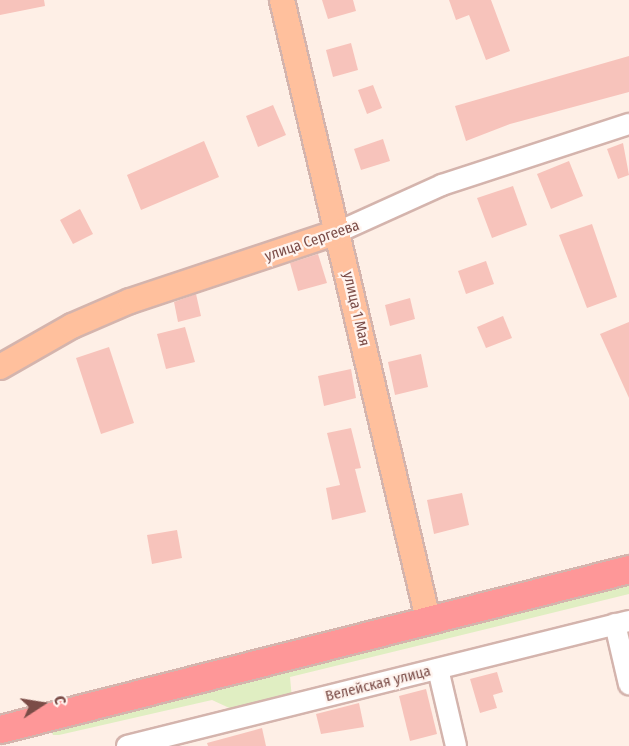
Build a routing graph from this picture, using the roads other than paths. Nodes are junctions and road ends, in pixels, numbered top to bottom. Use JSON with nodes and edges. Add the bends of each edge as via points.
{"nodes":[{"id":1,"x":282,"y":0,"type":"edge"},
{"id":2,"x":629,"y":124,"type":"edge"},
{"id":3,"x":338,"y":232,"type":"junction"},
{"id":4,"x":0,"y":367,"type":"edge"},
{"id":5,"x":629,"y":569,"type":"edge"},
{"id":6,"x":428,"y":619,"type":"junction"},
{"id":7,"x":622,"y":622,"type":"edge"},
{"id":8,"x":438,"y":669,"type":"junction"},
{"id":9,"x":629,"y":684,"type":"edge"},
{"id":10,"x":3,"y":728,"type":"edge"},
{"id":11,"x":127,"y":746,"type":"edge"},
{"id":12,"x":456,"y":746,"type":"edge"}],
"edges":[{"from":1,"to":3,"type":"main road","name":"улица 1 Мая"},
{"from":2,"to":3,"type":"street","name":"улица Сергеева","via":[[442,185]]},
{"from":3,"to":4,"type":"main road","name":"улица Сергеева","via":[[130,301],[72,326]]},
{"from":3,"to":6,"type":"main road","name":"улица 1 Мая"},
{"from":5,"to":6,"type":"highway"},
{"from":6,"to":10,"type":"highway"},
{"from":7,"to":8,"type":"street","name":"Велейская улица"},
{"from":7,"to":9,"type":"street"},
{"from":8,"to":11,"type":"street","name":"Велейская улица"},
{"from":8,"to":12,"type":"street"}]}
